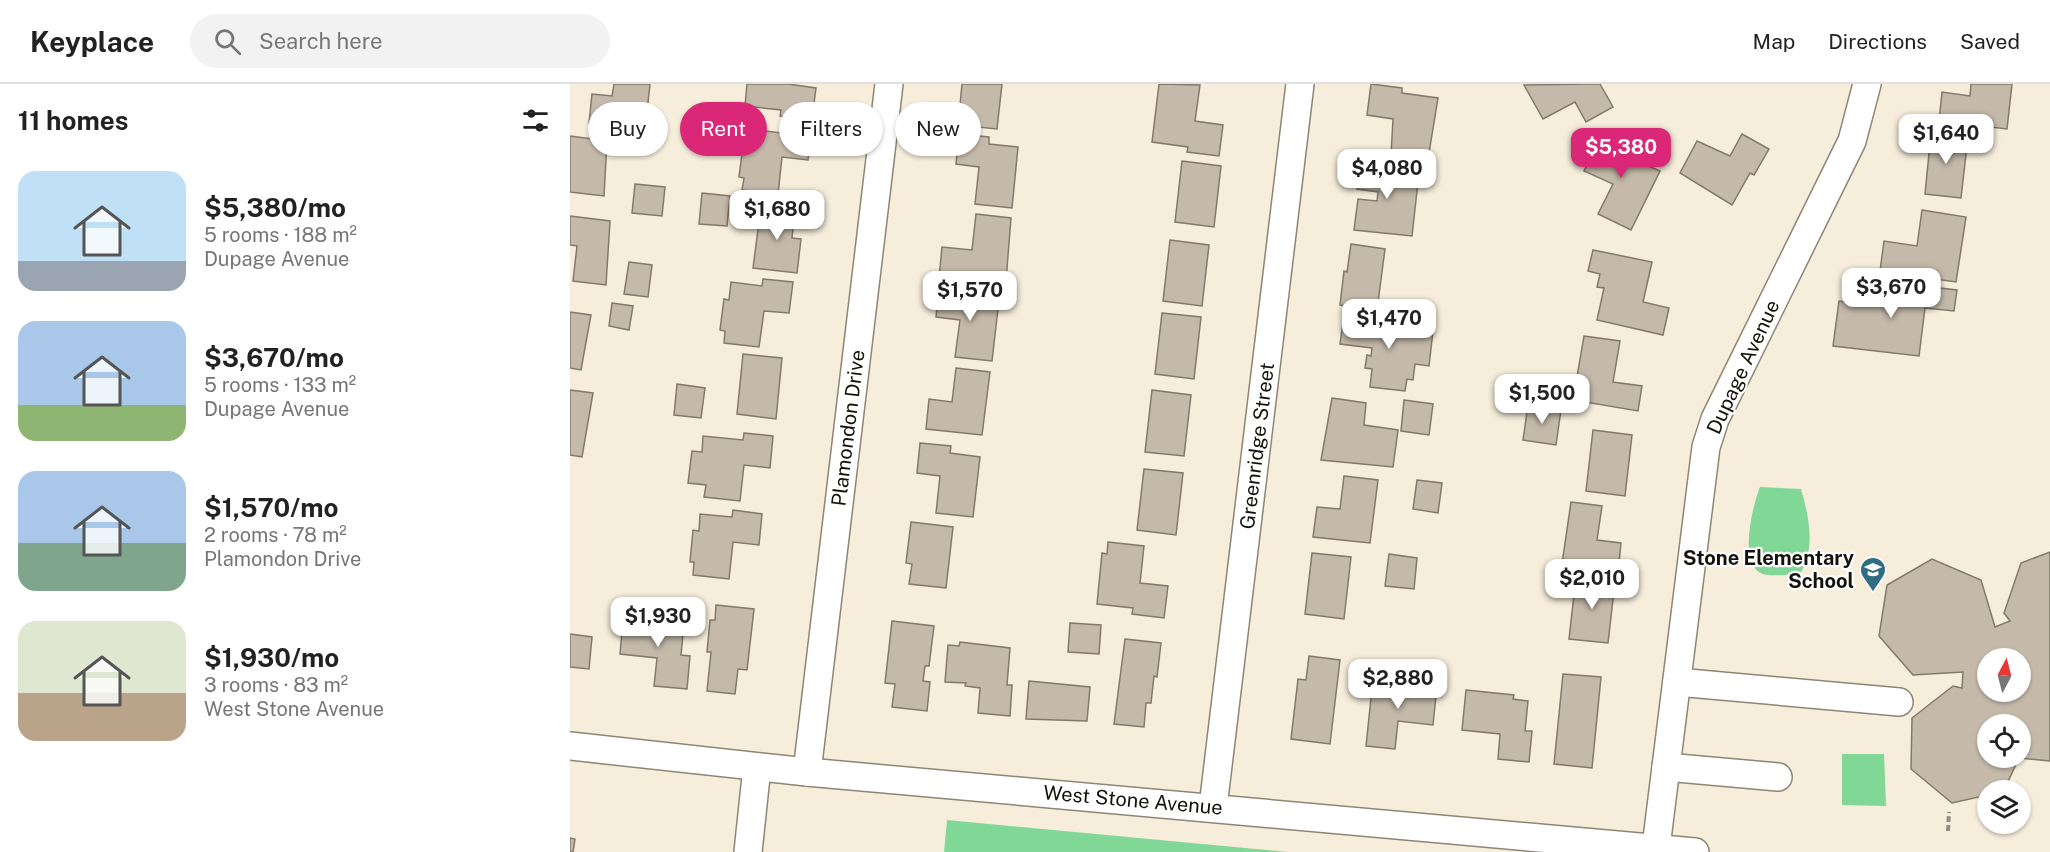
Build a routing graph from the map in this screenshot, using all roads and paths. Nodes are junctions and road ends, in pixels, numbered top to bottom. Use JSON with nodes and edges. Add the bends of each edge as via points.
{"nodes":[{"id":1,"x":889,"y":84,"type":"edge"},
{"id":2,"x":1300,"y":84,"type":"edge"},
{"id":3,"x":1867,"y":84,"type":"edge"},
{"id":4,"x":1677,"y":682,"type":"junction"},
{"id":5,"x":1899,"y":702,"type":"dead end"},
{"id":6,"x":570,"y":746,"type":"edge"},
{"id":7,"x":757,"y":767,"type":"junction"},
{"id":8,"x":1666,"y":767,"type":"junction"},
{"id":9,"x":807,"y":772,"type":"junction"},
{"id":10,"x":1778,"y":777,"type":"dead end"},
{"id":11,"x":1213,"y":807,"type":"junction"},
{"id":12,"x":1949,"y":812,"type":"dead end"},
{"id":13,"x":1948,"y":831,"type":"dead end"},
{"id":14,"x":1656,"y":847,"type":"junction"},
{"id":15,"x":748,"y":852,"type":"edge"},
{"id":16,"x":1695,"y":852,"type":"edge"}],
"edges":[{"from":1,"to":9,"type":"street","name":"Plamondon Drive"},
{"from":2,"to":11,"type":"street","name":"Greenridge Street"},
{"from":3,"to":4,"type":"street","name":"Dupage Avenue","via":[[1852,141],[1715,419],[1706,447]]},
{"from":4,"to":5,"type":"street"},
{"from":4,"to":8,"type":"street","name":"Dupage Avenue"},
{"from":6,"to":7,"type":"street","name":"West Stone Avenue"},
{"from":7,"to":9,"type":"street","name":"West Stone Avenue"},
{"from":7,"to":15,"type":"street"},
{"from":8,"to":10,"type":"street"},
{"from":8,"to":14,"type":"street","name":"Dupage Avenue"},
{"from":9,"to":11,"type":"street","name":"West Stone Avenue"},
{"from":11,"to":14,"type":"street","name":"West Stone Avenue"},
{"from":12,"to":13,"type":"path"},
{"from":14,"to":16,"type":"street","name":"West Stone Avenue"}]}
